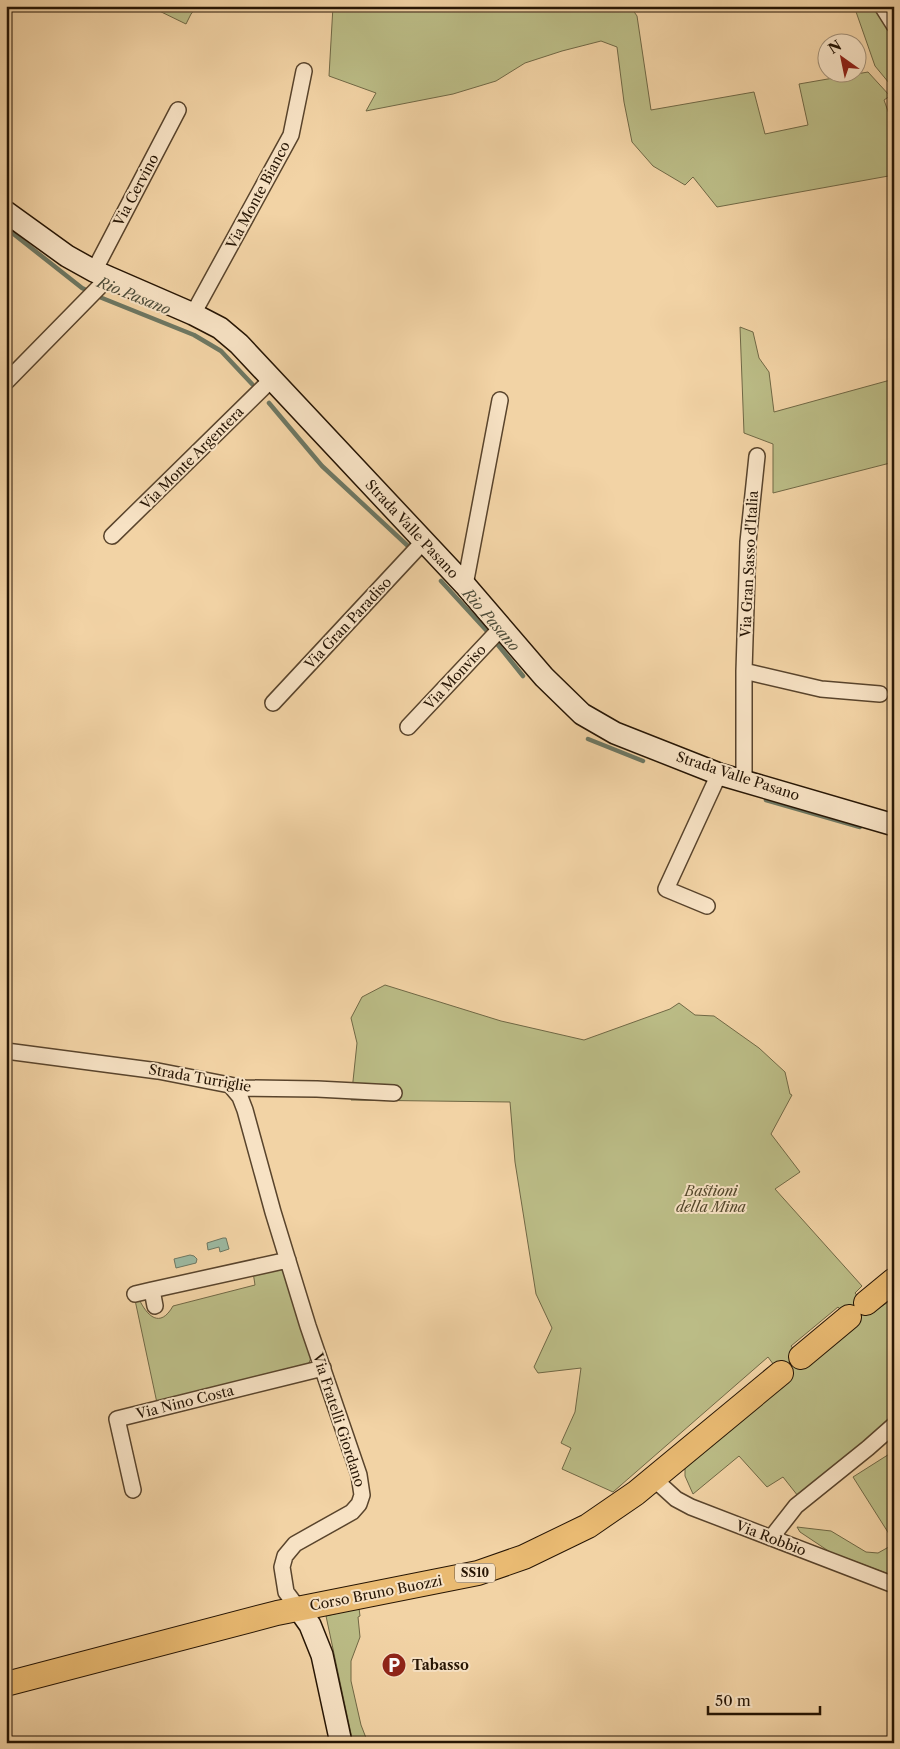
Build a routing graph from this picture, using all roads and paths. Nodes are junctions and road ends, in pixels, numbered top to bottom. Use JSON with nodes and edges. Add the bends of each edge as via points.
{"nodes":[{"id":1,"x":882,"y":6,"type":"edge"},
{"id":2,"x":894,"y":25,"type":"edge"},
{"id":3,"x":304,"y":71,"type":"dead end"},
{"id":4,"x":178,"y":110,"type":"dead end"},
{"id":5,"x":6,"y":212,"type":"edge"},
{"id":6,"x":100,"y":279,"type":"junction"},
{"id":7,"x":194,"y":314,"type":"junction"},
{"id":8,"x":272,"y":379,"type":"junction"},
{"id":9,"x":6,"y":382,"type":"edge"},
{"id":10,"x":500,"y":400,"type":"dead end"},
{"id":11,"x":757,"y":456,"type":"dead end"},
{"id":12,"x":112,"y":536,"type":"dead end"},
{"id":13,"x":423,"y":542,"type":"junction"},
{"id":14,"x":465,"y":585,"type":"junction"},
{"id":15,"x":495,"y":634,"type":"junction"},
{"id":16,"x":744,"y":671,"type":"junction"},
{"id":17,"x":880,"y":694,"type":"dead end"},
{"id":18,"x":273,"y":703,"type":"dead end"},
{"id":19,"x":408,"y":727,"type":"dead end"},
{"id":20,"x":719,"y":774,"type":"junction"},
{"id":21,"x":744,"y":780,"type":"junction"},
{"id":22,"x":894,"y":825,"type":"edge"},
{"id":23,"x":707,"y":906,"type":"dead end"},
{"id":24,"x":6,"y":1051,"type":"edge"},
{"id":25,"x":230,"y":1085,"type":"junction"},
{"id":26,"x":394,"y":1093,"type":"dead end"},
{"id":27,"x":288,"y":1260,"type":"junction"},
{"id":28,"x":894,"y":1280,"type":"edge"},
{"id":29,"x":152,"y":1290,"type":"junction"},
{"id":30,"x":135,"y":1294,"type":"dead end"},
{"id":31,"x":155,"y":1306,"type":"dead end"},
{"id":32,"x":801,"y":1357,"type":"dead end"},
{"id":33,"x":323,"y":1368,"type":"junction"},
{"id":34,"x":781,"y":1373,"type":"dead end"},
{"id":35,"x":894,"y":1425,"type":"edge"},
{"id":36,"x":654,"y":1479,"type":"junction"},
{"id":37,"x":132,"y":1490,"type":"dead end"},
{"id":38,"x":771,"y":1538,"type":"junction"},
{"id":39,"x":894,"y":1585,"type":"edge"},
{"id":40,"x":298,"y":1608,"type":"junction"},
{"id":41,"x":6,"y":1684,"type":"edge"},
{"id":42,"x":341,"y":1743,"type":"edge"}],
"edges":[{"from":1,"to":2,"type":"street"},
{"from":3,"to":7,"type":"street","name":"Via Monte Bianco","via":[[291,134]]},
{"from":4,"to":6,"type":"street","name":"Via Cervino"},
{"from":5,"to":6,"type":"street","name":"Strada Valle Pasano"},
{"from":6,"to":7,"type":"street","name":"Strada Valle Pasano"},
{"from":6,"to":9,"type":"street","name":"Via Cervino","via":[[83,305]]},
{"from":7,"to":8,"type":"street","name":"Strada Valle Pasano","via":[[220,328]]},
{"from":8,"to":12,"type":"street","name":"Via Monte Argentera"},
{"from":8,"to":13,"type":"street","name":"Strada Valle Pasano"},
{"from":10,"to":14,"type":"street"},
{"from":11,"to":16,"type":"street","name":"Via Gran Sasso d'Italia","via":[[748,542]]},
{"from":13,"to":14,"type":"street","name":"Strada Valle Pasano"},
{"from":13,"to":18,"type":"street","name":"Via Gran Paradiso"},
{"from":14,"to":15,"type":"street","name":"Strada Valle Pasano"},
{"from":15,"to":19,"type":"street","name":"Via Monviso"},
{"from":15,"to":20,"type":"street","name":"Strada Valle Pasano","via":[[582,714],[615,733]]},
{"from":16,"to":17,"type":"street","via":[[821,689]]},
{"from":16,"to":21,"type":"street","name":"Via Gran Sasso d'Italia"},
{"from":20,"to":21,"type":"street","name":"Strada Valle Pasano"},
{"from":20,"to":23,"type":"street","via":[[666,889]]},
{"from":21,"to":22,"type":"street","name":"Strada Valle Pasano"},
{"from":24,"to":25,"type":"street","name":"Strada Turriglie","via":[[158,1071]]},
{"from":25,"to":26,"type":"street","name":"Strada Turriglie"},
{"from":25,"to":27,"type":"street","name":"Via Fratelli Giordano","via":[[245,1110]]},
{"from":27,"to":29,"type":"street"},
{"from":27,"to":33,"type":"street","name":"Via Fratelli Giordano"},
{"from":28,"to":32,"type":"main road"},
{"from":29,"to":30,"type":"street"},
{"from":29,"to":31,"type":"street"},
{"from":33,"to":37,"type":"street","name":"Via Nino Costa","via":[[117,1419]]},
{"from":33,"to":40,"type":"street","name":"Via Fratelli Giordano","via":[[359,1474],[362,1495],[352,1512],[295,1544],[285,1556],[282,1567],[286,1592]]},
{"from":34,"to":36,"type":"main road","name":"Corso Bruno Buozzi","number":"SS10"},
{"from":35,"to":38,"type":"street","via":[[796,1506]]},
{"from":36,"to":38,"type":"street","name":"Via Robbio","via":[[676,1499]]},
{"from":36,"to":40,"type":"main road","name":"Corso Bruno Buozzi","number":"SS10","via":[[588,1526],[524,1557],[478,1572]]},
{"from":38,"to":39,"type":"street","name":"Via Robbio"},
{"from":40,"to":41,"type":"main road","name":"Corso Bruno Buozzi","number":"SS10"},
{"from":40,"to":42,"type":"street","name":"Via Fratelli Giordano","via":[[310,1625],[322,1655]]}]}
